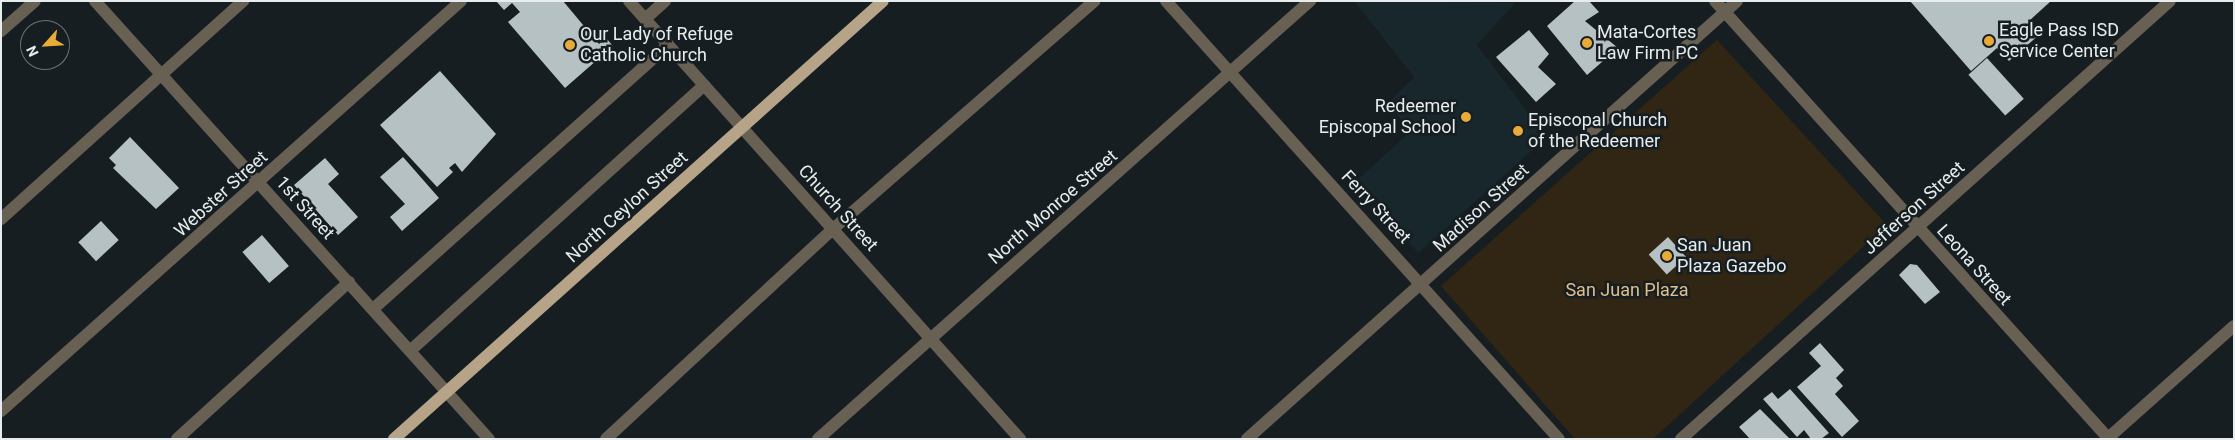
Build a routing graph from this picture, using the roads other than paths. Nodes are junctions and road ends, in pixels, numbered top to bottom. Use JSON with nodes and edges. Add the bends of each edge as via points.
{"nodes":[{"id":1,"x":35,"y":1,"type":"edge"},
{"id":2,"x":95,"y":1,"type":"edge"},
{"id":3,"x":243,"y":1,"type":"edge"},
{"id":4,"x":461,"y":1,"type":"edge"},
{"id":5,"x":629,"y":1,"type":"edge"},
{"id":6,"x":665,"y":1,"type":"edge"},
{"id":7,"x":883,"y":1,"type":"edge"},
{"id":8,"x":1094,"y":1,"type":"edge"},
{"id":9,"x":1166,"y":1,"type":"edge"},
{"id":10,"x":1310,"y":1,"type":"edge"},
{"id":11,"x":1715,"y":1,"type":"edge"},
{"id":12,"x":1737,"y":1,"type":"edge"},
{"id":13,"x":2170,"y":1,"type":"edge"},
{"id":14,"x":1725,"y":12,"type":"junction"},
{"id":15,"x":645,"y":19,"type":"junction"},
{"id":16,"x":1,"y":31,"type":"edge"},
{"id":17,"x":668,"y":45,"type":"junction"},
{"id":18,"x":1230,"y":74,"type":"junction"},
{"id":19,"x":161,"y":75,"type":"junction"},
{"id":20,"x":704,"y":85,"type":"junction"},
{"id":21,"x":743,"y":128,"type":"junction"},
{"id":22,"x":259,"y":184,"type":"junction"},
{"id":23,"x":1,"y":219,"type":"edge"},
{"id":24,"x":833,"y":229,"type":"junction"},
{"id":25,"x":1917,"y":229,"type":"junction"},
{"id":26,"x":348,"y":282,"type":"junction"},
{"id":27,"x":1423,"y":284,"type":"junction"},
{"id":28,"x":373,"y":309,"type":"junction"},
{"id":29,"x":2234,"y":326,"type":"edge"},
{"id":30,"x":930,"y":338,"type":"junction"},
{"id":31,"x":411,"y":350,"type":"junction"},
{"id":32,"x":448,"y":390,"type":"junction"},
{"id":33,"x":1,"y":411,"type":"edge"},
{"id":34,"x":2108,"y":438,"type":"edge"},
{"id":35,"x":176,"y":439,"type":"edge"},
{"id":36,"x":394,"y":439,"type":"edge"},
{"id":37,"x":489,"y":439,"type":"edge"},
{"id":38,"x":606,"y":439,"type":"edge"},
{"id":39,"x":818,"y":439,"type":"edge"},
{"id":40,"x":1020,"y":439,"type":"edge"},
{"id":41,"x":1247,"y":439,"type":"edge"},
{"id":42,"x":1559,"y":439,"type":"edge"},
{"id":43,"x":1681,"y":439,"type":"edge"}],
"edges":[{"from":1,"to":16,"type":"street"},
{"from":2,"to":19,"type":"street","name":"1st Street"},
{"from":3,"to":19,"type":"street"},
{"from":4,"to":22,"type":"street","name":"Webster Street"},
{"from":5,"to":15,"type":"street","name":"Church Street"},
{"from":6,"to":15,"type":"street"},
{"from":7,"to":21,"type":"main road","name":"North Ceylon Street"},
{"from":8,"to":24,"type":"street"},
{"from":9,"to":18,"type":"street","name":"Ferry Street"},
{"from":10,"to":18,"type":"street","name":"North Monroe Street"},
{"from":11,"to":14,"type":"street","name":"Leona Street"},
{"from":12,"to":14,"type":"street","name":"Madison Street"},
{"from":13,"to":25,"type":"street","name":"Jefferson Street"},
{"from":14,"to":25,"type":"street","name":"Leona Street"},
{"from":14,"to":27,"type":"street","name":"Madison Street"},
{"from":15,"to":17,"type":"street","name":"Church Street"},
{"from":17,"to":20,"type":"street","name":"Church Street"},
{"from":17,"to":28,"type":"street"},
{"from":18,"to":27,"type":"street","name":"Ferry Street"},
{"from":18,"to":30,"type":"street","name":"North Monroe Street"},
{"from":19,"to":22,"type":"street","name":"1st Street"},
{"from":19,"to":23,"type":"street"},
{"from":20,"to":21,"type":"street","name":"Church Street"},
{"from":20,"to":31,"type":"street"},
{"from":21,"to":24,"type":"street","name":"Church Street"},
{"from":21,"to":32,"type":"main road","name":"North Ceylon Street"},
{"from":22,"to":26,"type":"street","name":"1st Street"},
{"from":22,"to":33,"type":"street","name":"Webster Street"},
{"from":24,"to":30,"type":"street","name":"Church Street"},
{"from":24,"to":38,"type":"street"},
{"from":25,"to":34,"type":"street","name":"Leona Street"},
{"from":25,"to":43,"type":"street","name":"Jefferson Street"},
{"from":26,"to":28,"type":"street","name":"1st Street"},
{"from":26,"to":35,"type":"street"},
{"from":27,"to":41,"type":"street","name":"Madison Street"},
{"from":27,"to":42,"type":"street","name":"Ferry Street"},
{"from":28,"to":31,"type":"street","name":"1st Street"},
{"from":29,"to":34,"type":"street"},
{"from":30,"to":39,"type":"street","name":"North Monroe Street"},
{"from":30,"to":40,"type":"street","name":"Church Street"},
{"from":31,"to":32,"type":"street","name":"1st Street"},
{"from":32,"to":36,"type":"main road","name":"North Ceylon Street"},
{"from":32,"to":37,"type":"street","name":"1st Street"}]}
